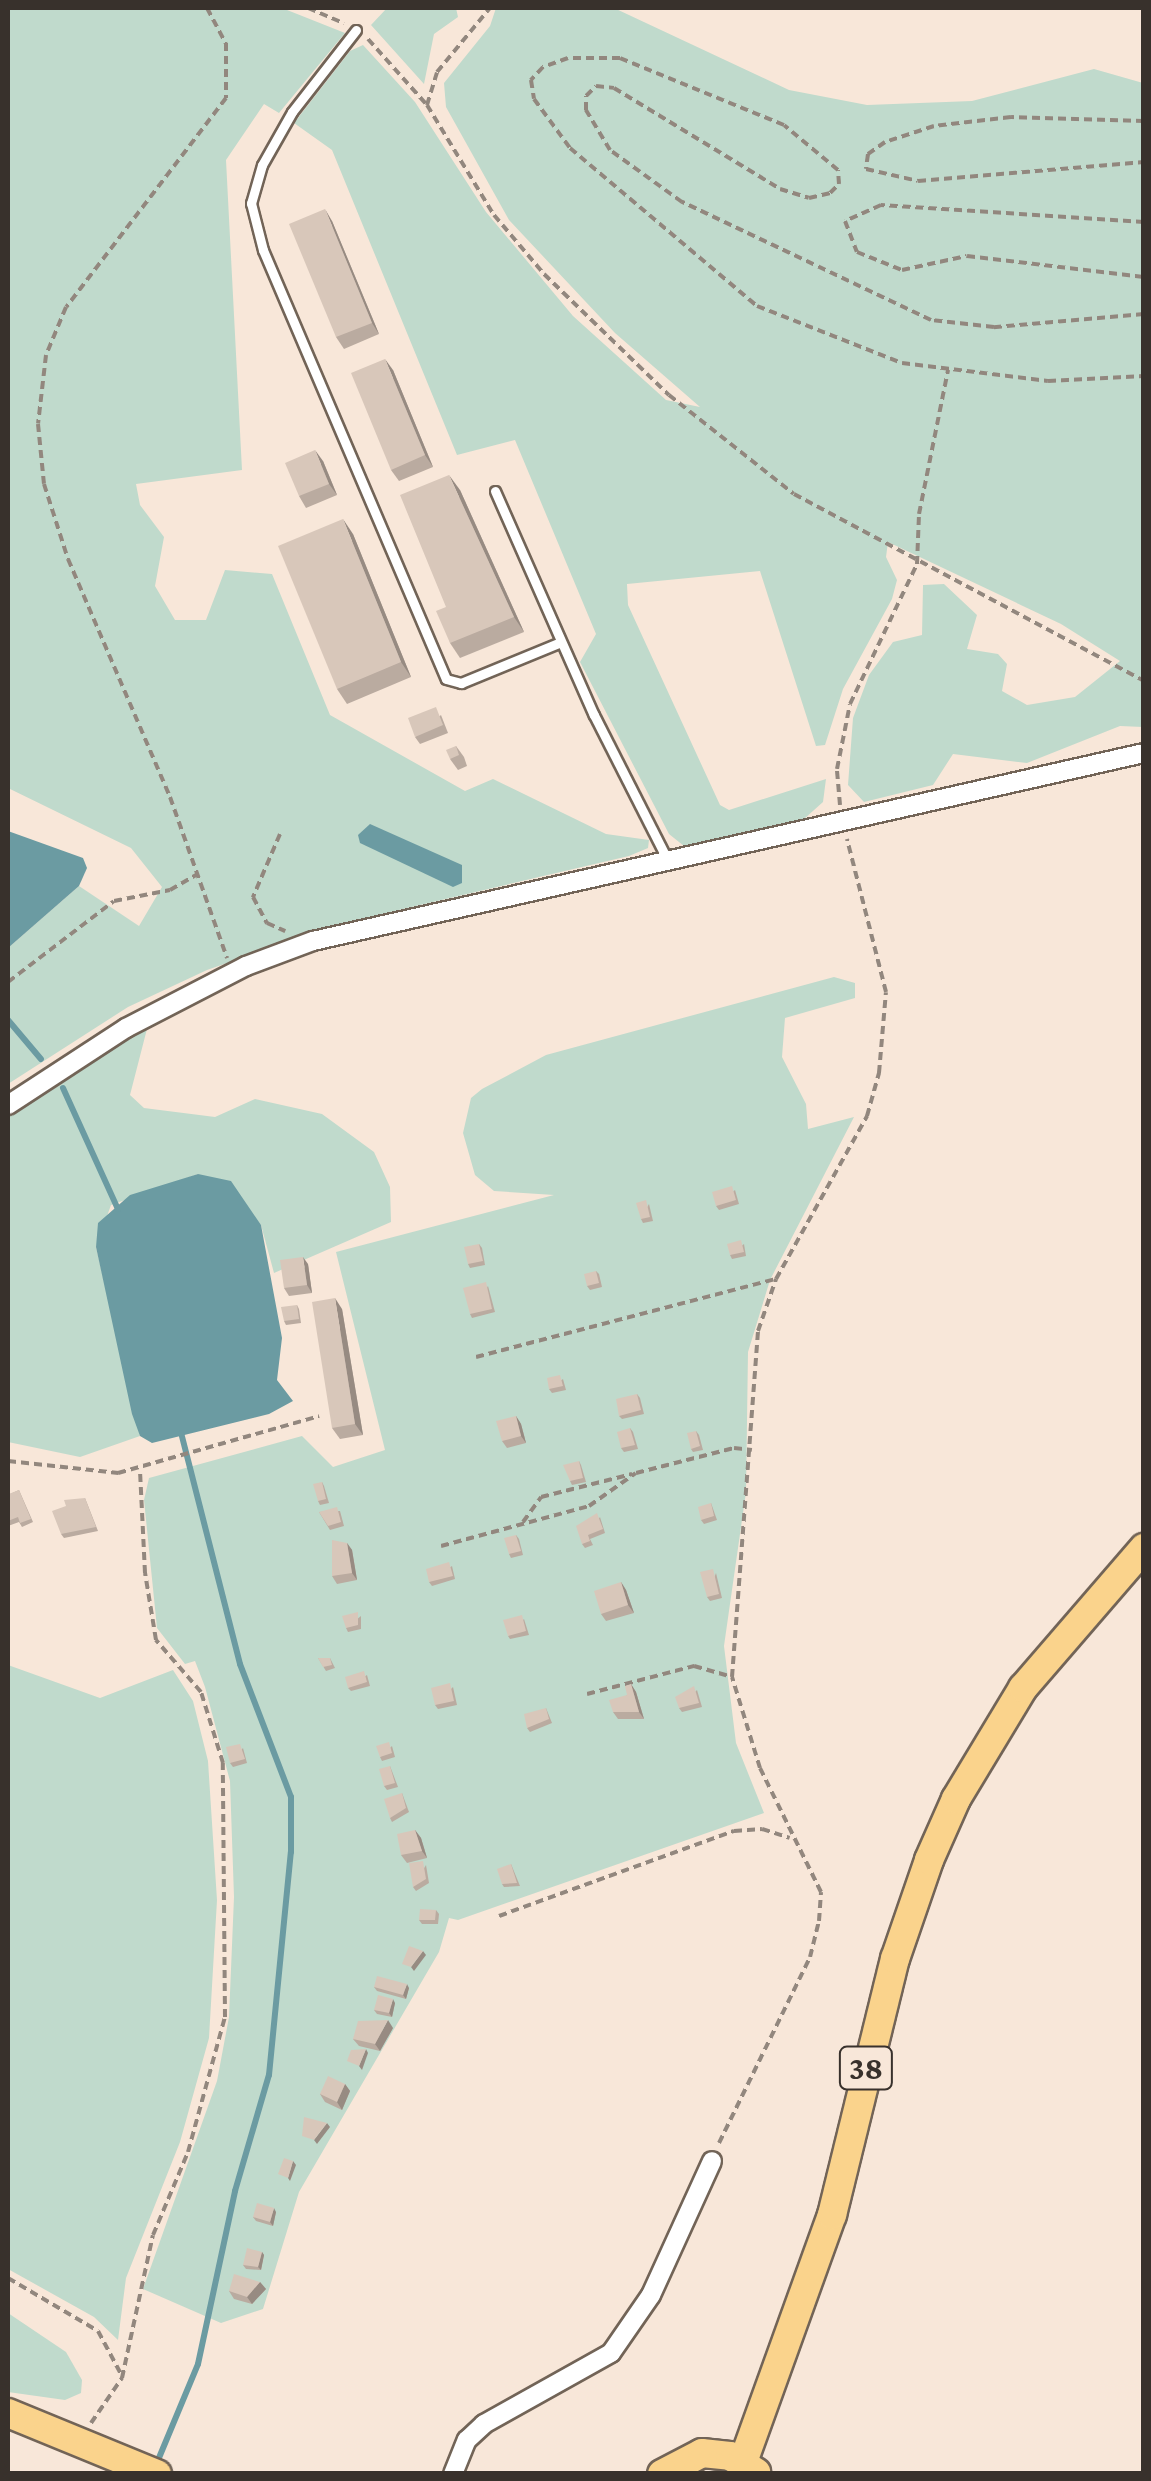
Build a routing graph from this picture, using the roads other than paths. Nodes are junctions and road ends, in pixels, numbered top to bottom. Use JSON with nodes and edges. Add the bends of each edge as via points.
{"nodes":[{"id":1,"x":356,"y":30,"type":"road end"},
{"id":2,"x":495,"y":491,"type":"dead end"},
{"id":3,"x":561,"y":642,"type":"junction"},
{"id":4,"x":1144,"y":753,"type":"edge"},
{"id":5,"x":668,"y":861,"type":"junction"},
{"id":6,"x":8,"y":1105,"type":"edge"},
{"id":7,"x":1144,"y":1548,"type":"edge"},
{"id":8,"x":712,"y":2161,"type":"road end"},
{"id":9,"x":8,"y":2413,"type":"edge"},
{"id":10,"x":750,"y":2468,"type":"edge"},
{"id":11,"x":147,"y":2469,"type":"edge"},
{"id":12,"x":453,"y":2474,"type":"edge"},
{"id":13,"x":662,"y":2474,"type":"edge"}],
"edges":[{"from":1,"to":3,"type":"lane","via":[[292,112],[262,165],[252,203],[258,236],[446,679],[461,683]]},
{"from":2,"to":3,"type":"lane"},
{"from":3,"to":5,"type":"lane"},
{"from":4,"to":5,"type":"street"},
{"from":5,"to":6,"type":"street","via":[[313,941],[126,1028]]},
{"from":7,"to":10,"type":"main road","number":"38","via":[[1023,1688],[928,1860],[895,1959],[832,2215]]},
{"from":8,"to":12,"type":"street","via":[[650,2295],[611,2353],[586,2373],[484,2424],[467,2440]]},
{"from":9,"to":11,"type":"main road"},
{"from":10,"to":13,"type":"main road","number":"38","via":[[702,2453]]}]}
